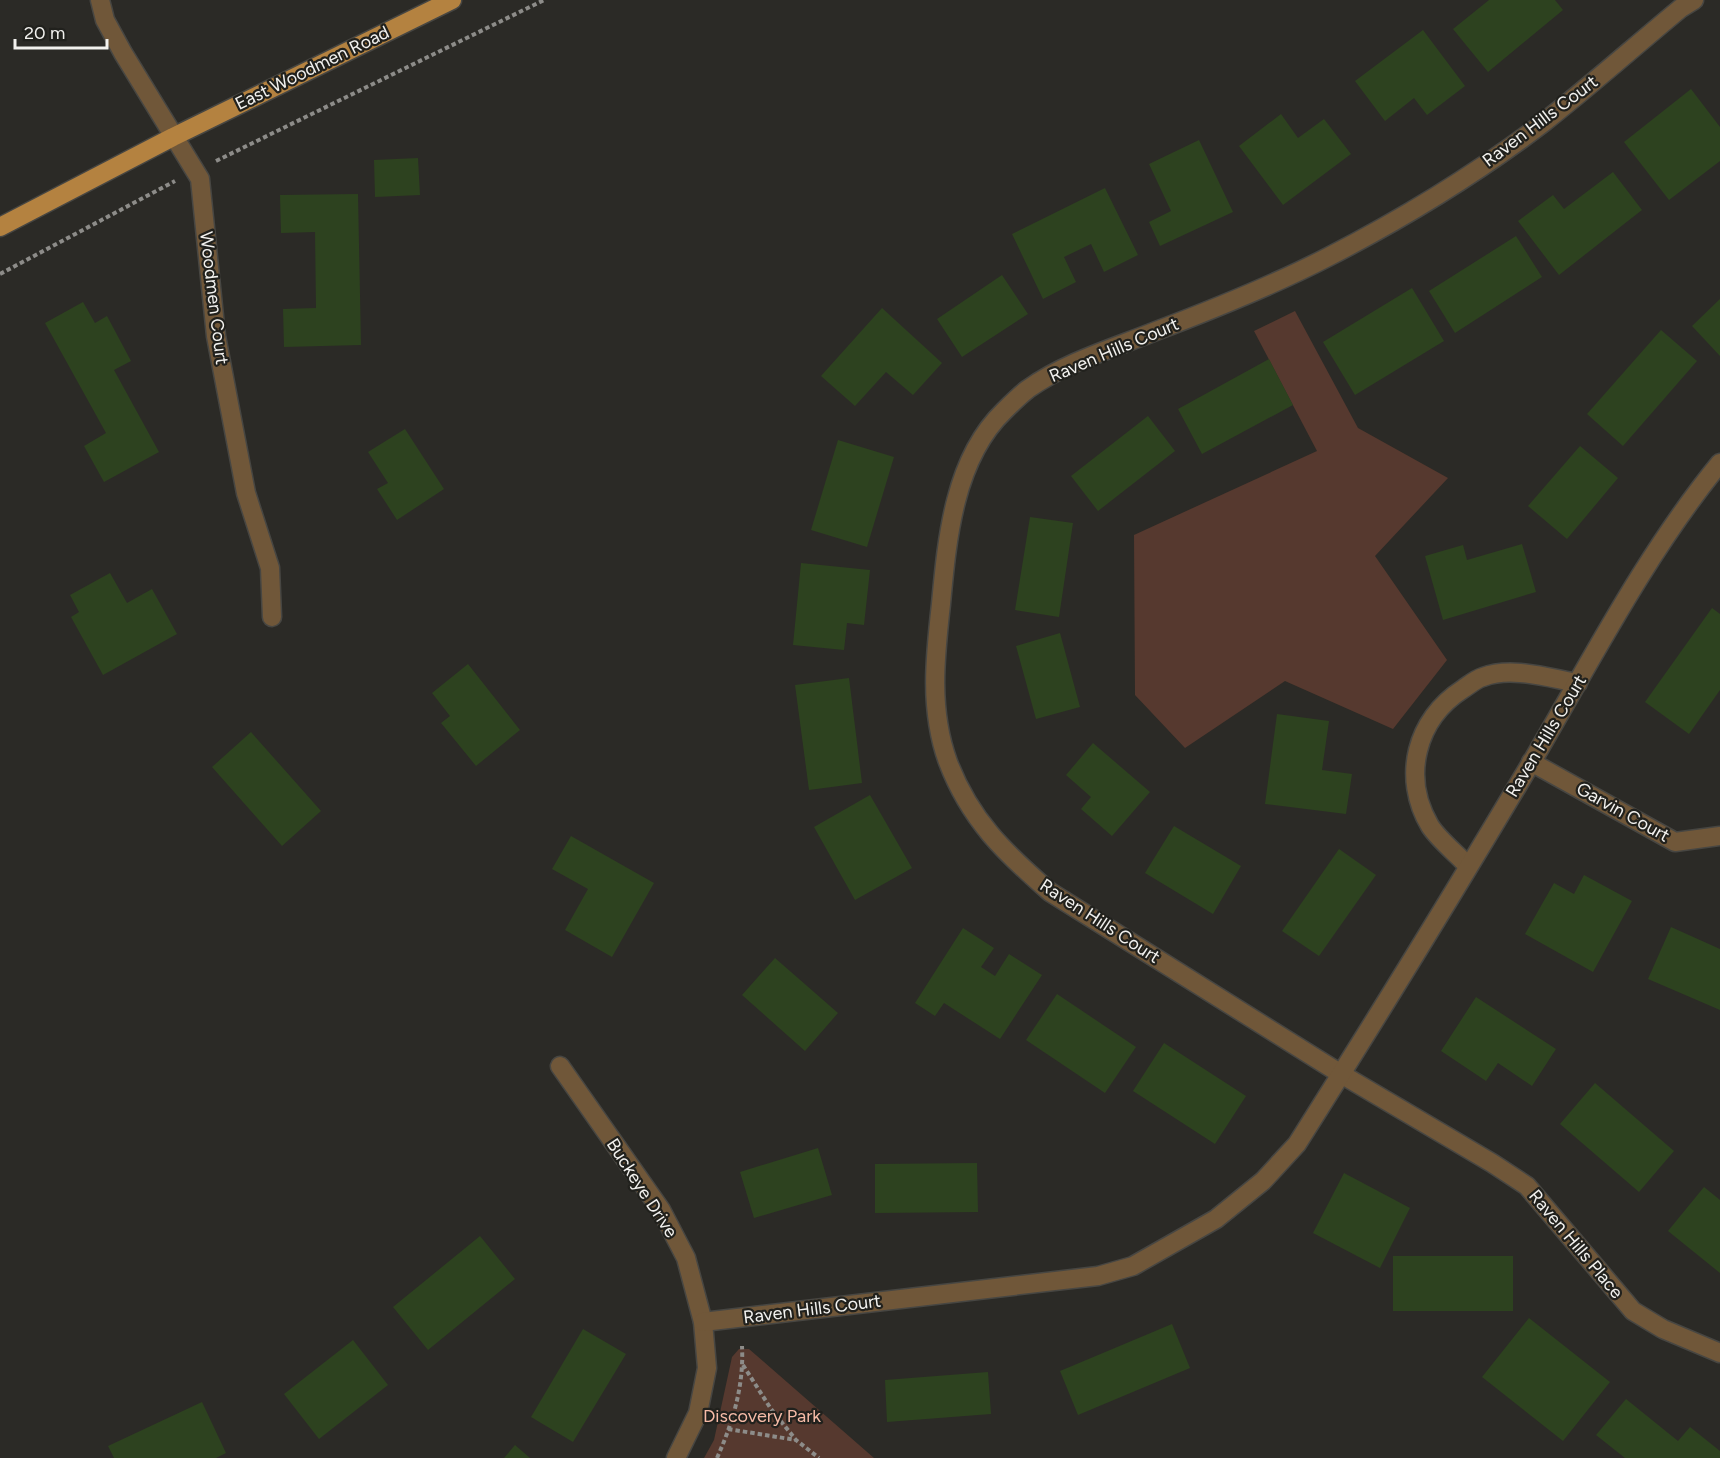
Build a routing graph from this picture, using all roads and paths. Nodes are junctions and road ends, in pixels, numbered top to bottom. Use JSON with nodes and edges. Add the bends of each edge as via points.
{"nodes":[{"id":1,"x":100,"y":0,"type":"edge"},
{"id":2,"x":452,"y":0,"type":"edge"},
{"id":3,"x":544,"y":0,"type":"edge"},
{"id":4,"x":1694,"y":0,"type":"edge"},
{"id":5,"x":173,"y":137,"type":"junction"},
{"id":6,"x":195,"y":171,"type":"junction"},
{"id":7,"x":0,"y":227,"type":"edge"},
{"id":8,"x":0,"y":274,"type":"edge"},
{"id":9,"x":1720,"y":463,"type":"edge"},
{"id":10,"x":272,"y":617,"type":"dead end"},
{"id":11,"x":1578,"y":683,"type":"junction"},
{"id":12,"x":1531,"y":762,"type":"junction"},
{"id":13,"x":1720,"y":836,"type":"edge"},
{"id":14,"x":1468,"y":866,"type":"junction"},
{"id":15,"x":560,"y":1066,"type":"dead end"},
{"id":16,"x":1341,"y":1074,"type":"junction"},
{"id":17,"x":703,"y":1322,"type":"junction"},
{"id":18,"x":742,"y":1346,"type":"dead end"},
{"id":19,"x":1720,"y":1353,"type":"edge"},
{"id":20,"x":743,"y":1365,"type":"junction"},
{"id":21,"x":728,"y":1429,"type":"junction"},
{"id":22,"x":796,"y":1440,"type":"junction"},
{"id":23,"x":676,"y":1458,"type":"edge"},
{"id":24,"x":717,"y":1458,"type":"edge"},
{"id":25,"x":819,"y":1458,"type":"edge"}],
"edges":[{"from":1,"to":5,"type":"street","name":"Woodmen Court","via":[[105,20]]},
{"from":2,"to":5,"type":"main road","name":"East Woodmen Road"},
{"from":3,"to":6,"type":"path"},
{"from":4,"to":16,"type":"street","name":"Raven Hills Court","via":[[1543,123],[1381,229],[1260,291],[1071,365],[1028,389],[1000,414],[976,448],[960,486],[948,536],[934,670],[938,721],[948,761],[971,811],[1009,856],[1050,892]]},
{"from":5,"to":6,"type":"street","name":"Woodmen Court"},
{"from":5,"to":7,"type":"main road","name":"East Woodmen Road"},
{"from":6,"to":8,"type":"path"},
{"from":6,"to":10,"type":"street","name":"Woodmen Court","via":[[200,179],[216,336],[246,494],[270,567]]},
{"from":9,"to":11,"type":"street","name":"Raven Hills Court","via":[[1671,530]]},
{"from":11,"to":12,"type":"street","name":"Raven Hills Court"},
{"from":11,"to":14,"type":"street","via":[[1516,672],[1482,677],[1453,696],[1421,736],[1416,781],[1422,806],[1431,826]]},
{"from":12,"to":13,"type":"street","name":"Garvin Court","via":[[1675,842]]},
{"from":12,"to":14,"type":"street","name":"Raven Hills Court"},
{"from":14,"to":16,"type":"street","name":"Raven Hills Court"},
{"from":15,"to":17,"type":"street","name":"Buckeye Drive","via":[[661,1210],[686,1258]]},
{"from":16,"to":17,"type":"street","name":"Raven Hills Court","via":[[1297,1144],[1263,1181],[1216,1219],[1133,1266],[1098,1276]]},
{"from":16,"to":19,"type":"street","name":"Raven Hills Place","via":[[1527,1186],[1633,1311],[1663,1329]]},
{"from":17,"to":23,"type":"street","name":"Buckeye Drive","via":[[707,1368],[698,1413]]},
{"from":18,"to":20,"type":"path"},
{"from":20,"to":21,"type":"path","via":[[737,1408]]},
{"from":20,"to":22,"type":"path"},
{"from":21,"to":22,"type":"path"},
{"from":21,"to":24,"type":"path"},
{"from":22,"to":25,"type":"path"}]}
